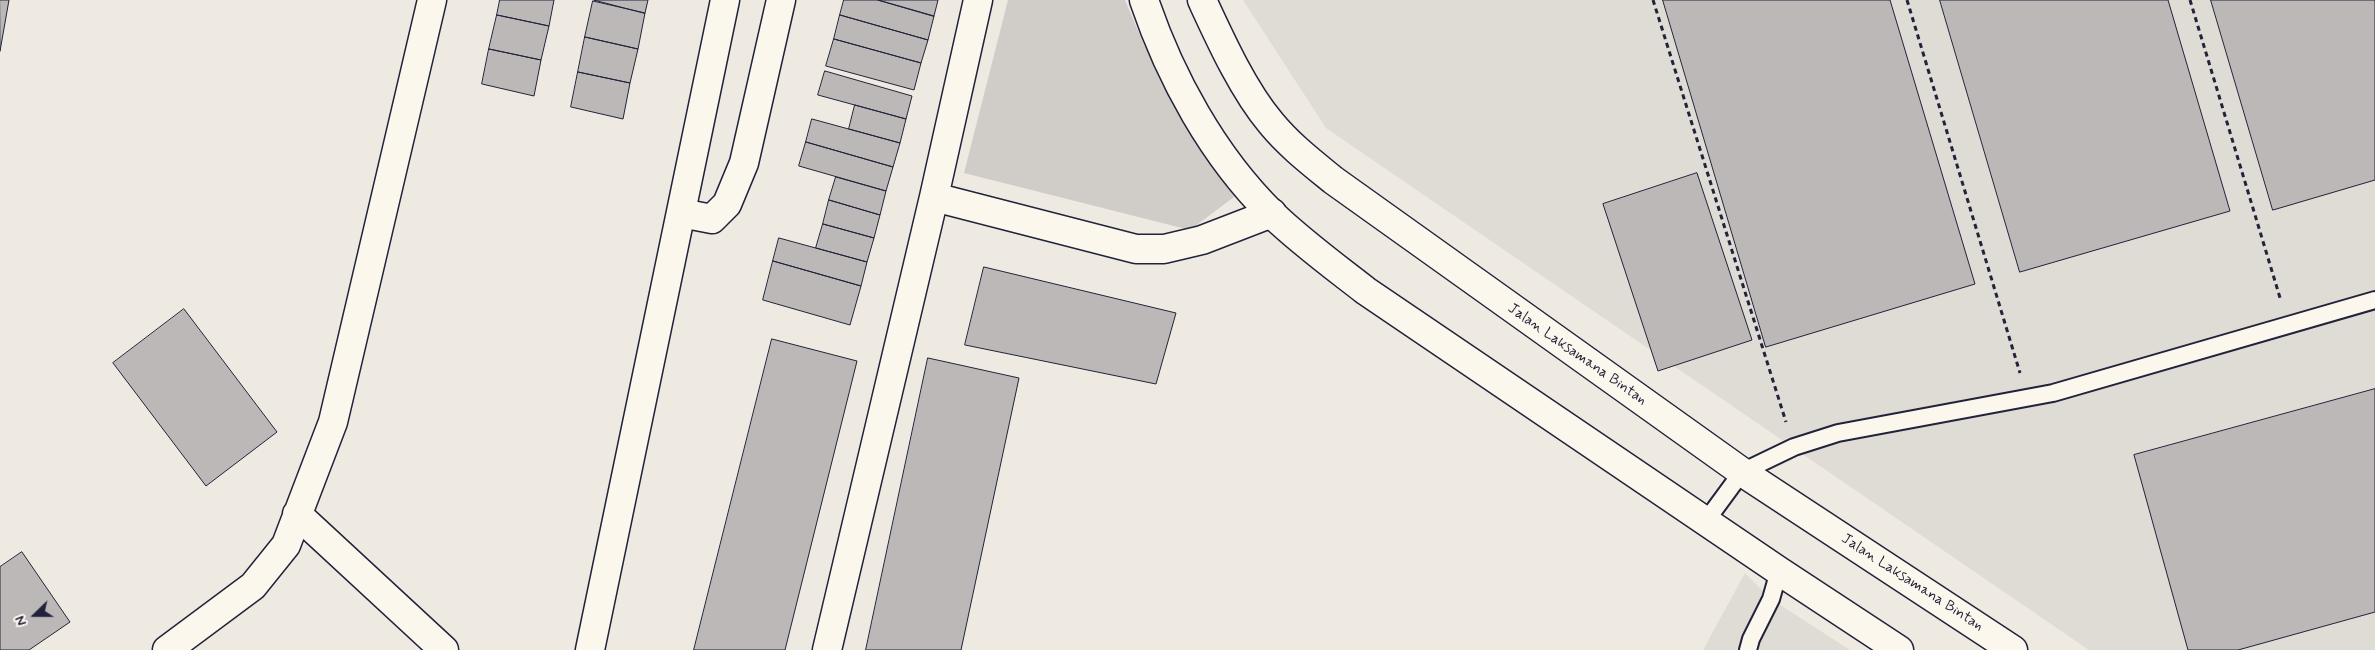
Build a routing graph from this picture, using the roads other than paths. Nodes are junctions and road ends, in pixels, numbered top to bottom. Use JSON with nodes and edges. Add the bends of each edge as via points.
{"nodes":[{"id":1,"x":432,"y":0,"type":"edge"},
{"id":2,"x":725,"y":0,"type":"edge"},
{"id":3,"x":782,"y":0,"type":"edge"},
{"id":4,"x":978,"y":0,"type":"edge"},
{"id":5,"x":1144,"y":0,"type":"edge"},
{"id":6,"x":1202,"y":0,"type":"edge"},
{"id":7,"x":934,"y":197,"type":"junction"},
{"id":8,"x":1272,"y":213,"type":"junction"},
{"id":9,"x":681,"y":214,"type":"junction"},
{"id":10,"x":2375,"y":300,"type":"edge"},
{"id":11,"x":1742,"y":472,"type":"junction"},
{"id":12,"x":297,"y":514,"type":"junction"},
{"id":13,"x":1706,"y":521,"type":"junction"},
{"id":14,"x":1779,"y":572,"type":"junction"},
{"id":15,"x":167,"y":650,"type":"edge"},
{"id":16,"x":444,"y":650,"type":"edge"},
{"id":17,"x":590,"y":650,"type":"edge"},
{"id":18,"x":827,"y":650,"type":"edge"},
{"id":19,"x":1748,"y":650,"type":"edge"},
{"id":20,"x":1899,"y":650,"type":"edge"},
{"id":21,"x":2014,"y":650,"type":"edge"}],
"edges":[{"from":1,"to":12,"type":"street","via":[[333,422]]},
{"from":2,"to":9,"type":"street"},
{"from":3,"to":9,"type":"street","via":[[744,163],[727,204],[712,219]]},
{"from":4,"to":7,"type":"street"},
{"from":5,"to":8,"type":"street","via":[[1156,34],[1196,115],[1226,159]]},
{"from":6,"to":11,"type":"street","name":"Jalan Laksamana Bintan","via":[[1243,81],[1270,122],[1295,148],[1414,239]]},
{"from":7,"to":8,"type":"street","via":[[1136,249],[1164,249],[1202,240]]},
{"from":7,"to":18,"type":"street"},
{"from":8,"to":13,"type":"street","via":[[1366,291]]},
{"from":9,"to":17,"type":"street"},
{"from":10,"to":11,"type":"lane","via":[[2053,393],[1838,433],[1794,447]]},
{"from":11,"to":13,"type":"lane"},
{"from":11,"to":21,"type":"street","name":"Jalan Laksamana Bintan"},
{"from":12,"to":15,"type":"street","via":[[286,545],[253,586]]},
{"from":12,"to":16,"type":"street"},
{"from":13,"to":14,"type":"street"},
{"from":14,"to":19,"type":"lane"},
{"from":14,"to":20,"type":"street"}]}
